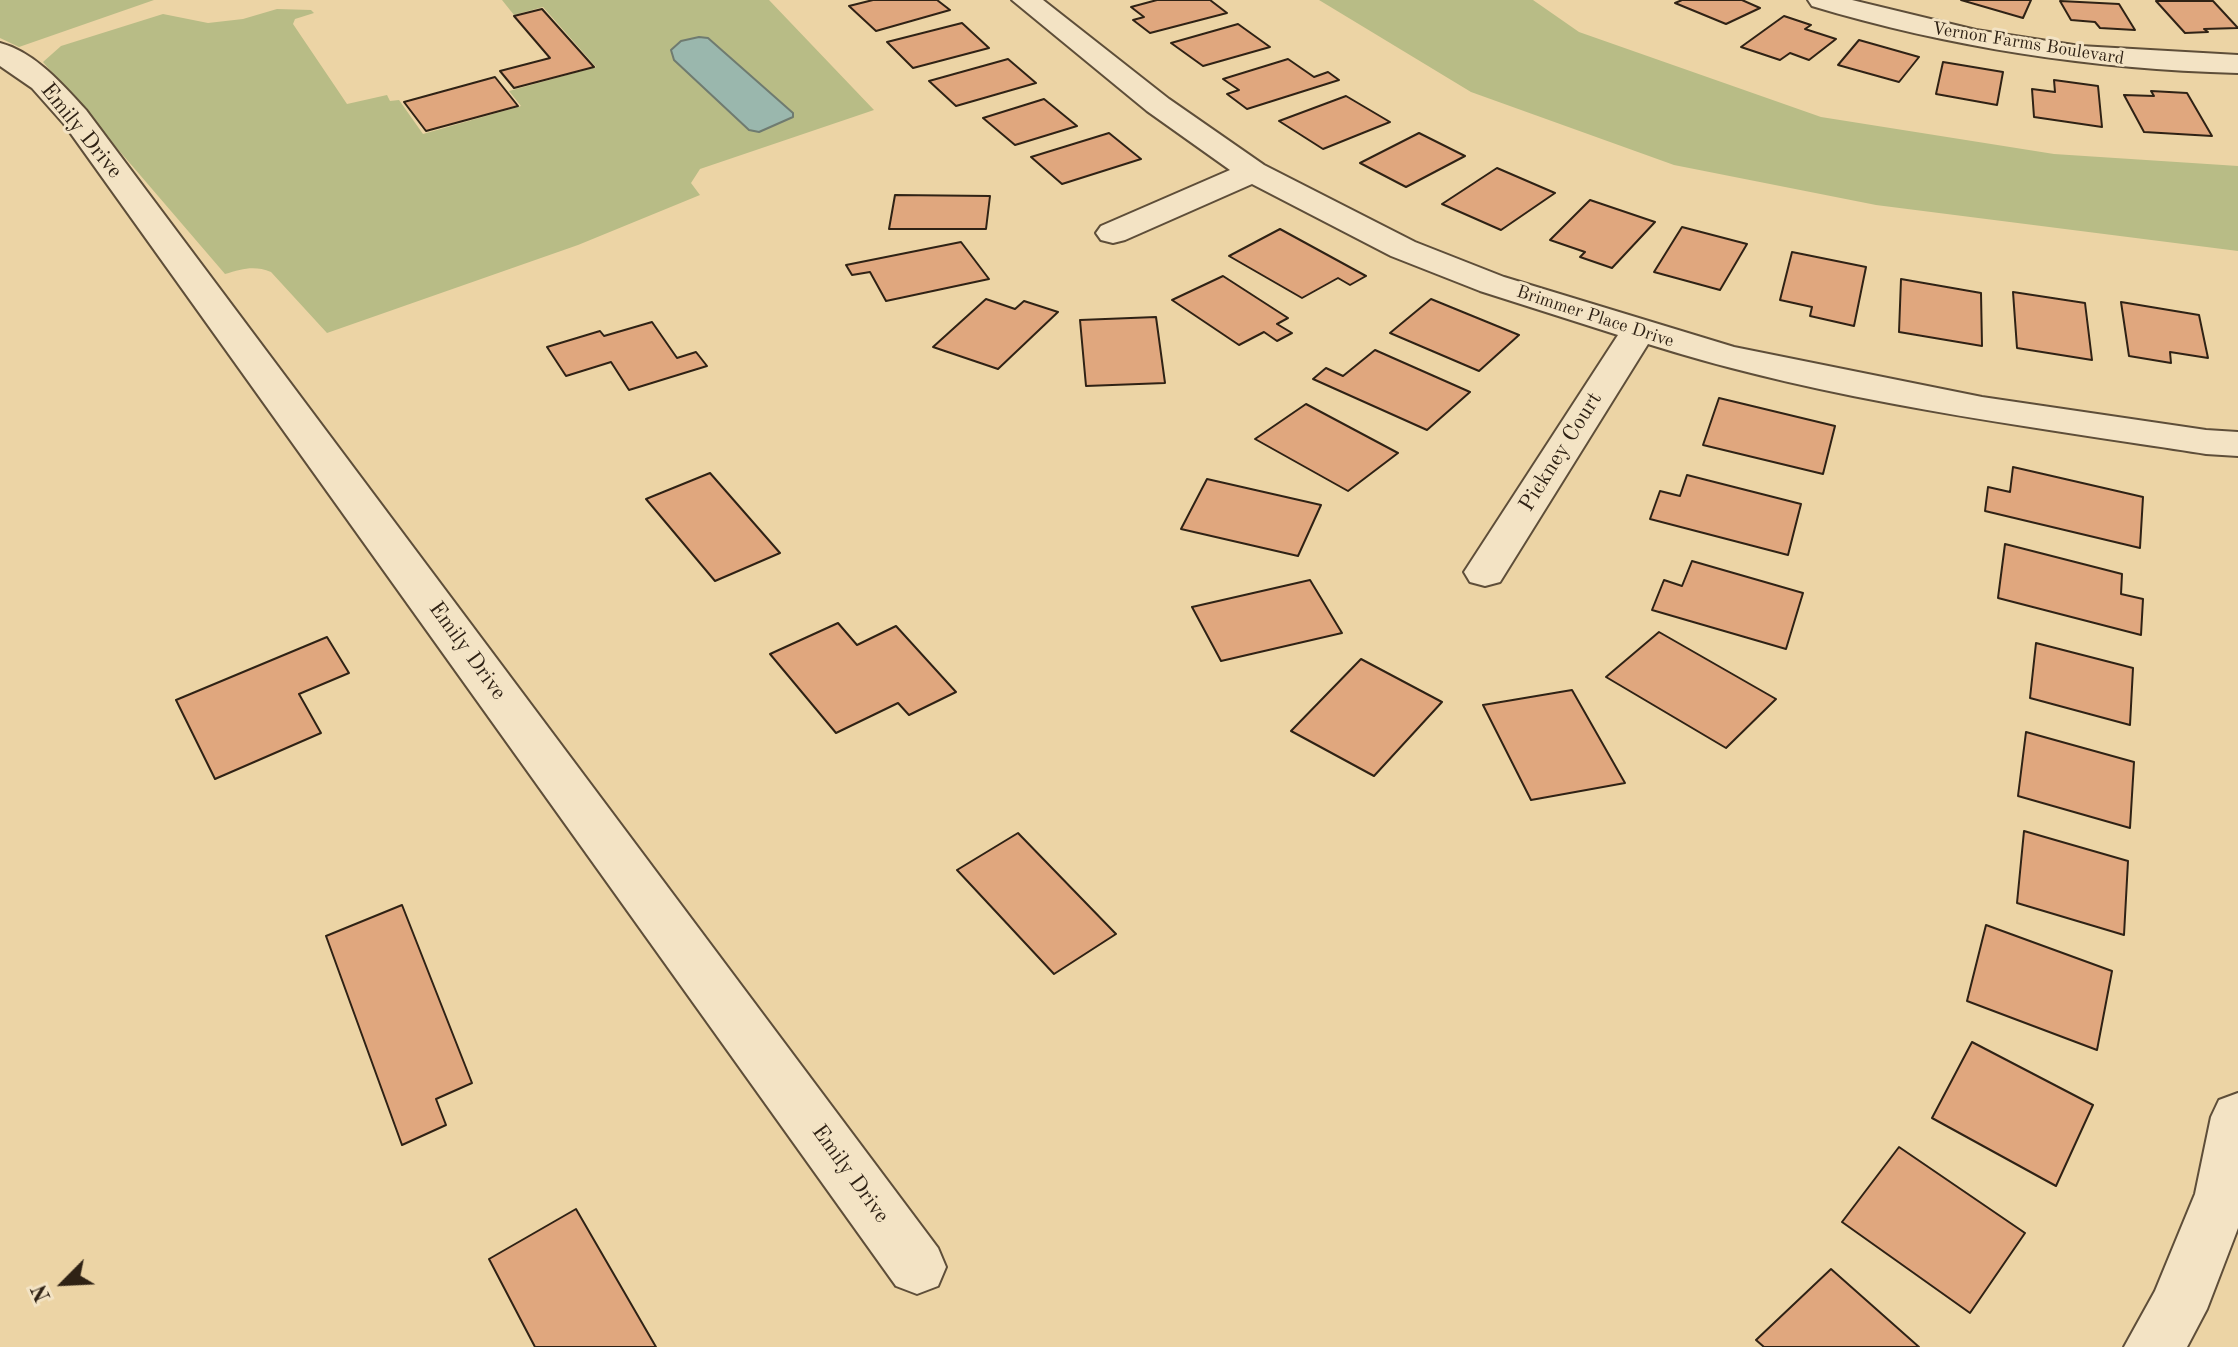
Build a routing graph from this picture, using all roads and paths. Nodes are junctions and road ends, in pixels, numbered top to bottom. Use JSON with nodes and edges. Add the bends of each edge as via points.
{"nodes":[{"id":1,"x":1026,"y":0,"type":"edge"},
{"id":2,"x":1822,"y":0,"type":"edge"},
{"id":3,"x":0,"y":52,"type":"edge"},
{"id":4,"x":2238,"y":64,"type":"edge"},
{"id":5,"x":1253,"y":172,"type":"junction"},
{"id":6,"x":1113,"y":233,"type":"dead end"},
{"id":7,"x":1638,"y":331,"type":"junction"},
{"id":8,"x":2238,"y":444,"type":"edge"},
{"id":9,"x":1485,"y":572,"type":"dead end"},
{"id":10,"x":2238,"y":1117,"type":"edge"},
{"id":11,"x":917,"y":1267,"type":"dead end"},
{"id":12,"x":2154,"y":1347,"type":"edge"}],
"edges":[{"from":1,"to":5,"type":"street","name":"Brimmer Place Drive","via":[[1170,115]]},
{"from":2,"to":4,"type":"street","name":"Vernon Farms Boulevard","via":[[1889,20],[2014,45],[2151,62]]},
{"from":3,"to":11,"type":"street","name":"Emily Drive","via":[[43,82],[75,117]]},
{"from":5,"to":6,"type":"street"},
{"from":5,"to":7,"type":"street","name":"Brimmer Place Drive","via":[[1403,249]]},
{"from":7,"to":8,"type":"street","name":"Brimmer Place Drive","via":[[1727,357],[1982,408]]},
{"from":7,"to":9,"type":"street","name":"Pickney Court"},
{"from":10,"to":12,"type":"street","via":[[2223,1194],[2177,1309]]}]}
